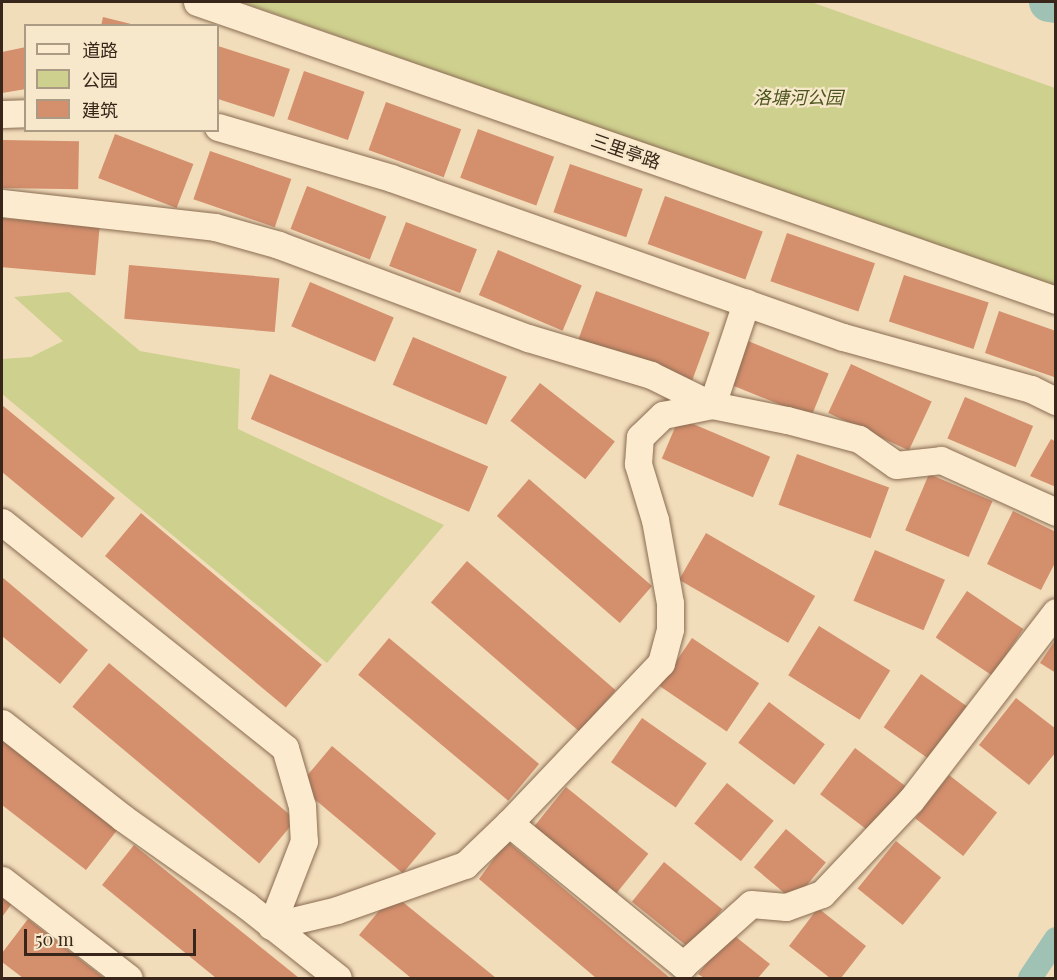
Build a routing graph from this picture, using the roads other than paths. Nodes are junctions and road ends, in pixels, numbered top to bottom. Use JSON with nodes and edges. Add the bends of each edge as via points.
{"nodes":[{"id":1,"x":197,"y":2,"type":"edge"},
{"id":2,"x":24,"y":113,"type":"edge"},
{"id":3,"x":2,"y":114,"type":"edge"},
{"id":4,"x":219,"y":127,"type":"edge"},
{"id":5,"x":2,"y":203,"type":"edge"},
{"id":6,"x":1056,"y":300,"type":"edge"},
{"id":7,"x":746,"y":303,"type":"junction"},
{"id":8,"x":1056,"y":401,"type":"edge"},
{"id":9,"x":712,"y":405,"type":"junction"},
{"id":10,"x":1056,"y":512,"type":"edge"},
{"id":11,"x":2,"y":522,"type":"edge"},
{"id":12,"x":1056,"y":612,"type":"edge"},
{"id":13,"x":2,"y":723,"type":"edge"},
{"id":14,"x":509,"y":823,"type":"junction"},
{"id":15,"x":2,"y":880,"type":"edge"},
{"id":16,"x":271,"y":926,"type":"junction"},
{"id":17,"x":129,"y":978,"type":"edge"},
{"id":18,"x":338,"y":978,"type":"edge"}],
"edges":[{"from":1,"to":6,"type":"street","name":"三里亭路"},
{"from":2,"to":3,"type":"street"},
{"from":4,"to":7,"type":"street","via":[[391,178]]},
{"from":5,"to":9,"type":"street","via":[[215,226],[279,245],[528,338],[651,375]]},
{"from":7,"to":8,"type":"street","via":[[843,337],[1031,389]]},
{"from":7,"to":9,"type":"street"},
{"from":9,"to":10,"type":"street","via":[[859,439],[896,465],[941,460]]},
{"from":9,"to":14,"type":"street","via":[[663,415],[640,437],[638,464],[655,520],[670,603],[670,629],[661,663]]},
{"from":11,"to":16,"type":"street","via":[[285,748],[302,806],[304,842]]},
{"from":12,"to":14,"type":"street","via":[[911,800],[822,894],[786,907],[751,904],[683,964]]},
{"from":13,"to":16,"type":"street"},
{"from":14,"to":16,"type":"street","via":[[465,865],[337,910]]},
{"from":15,"to":17,"type":"street"},
{"from":16,"to":18,"type":"street"}]}
